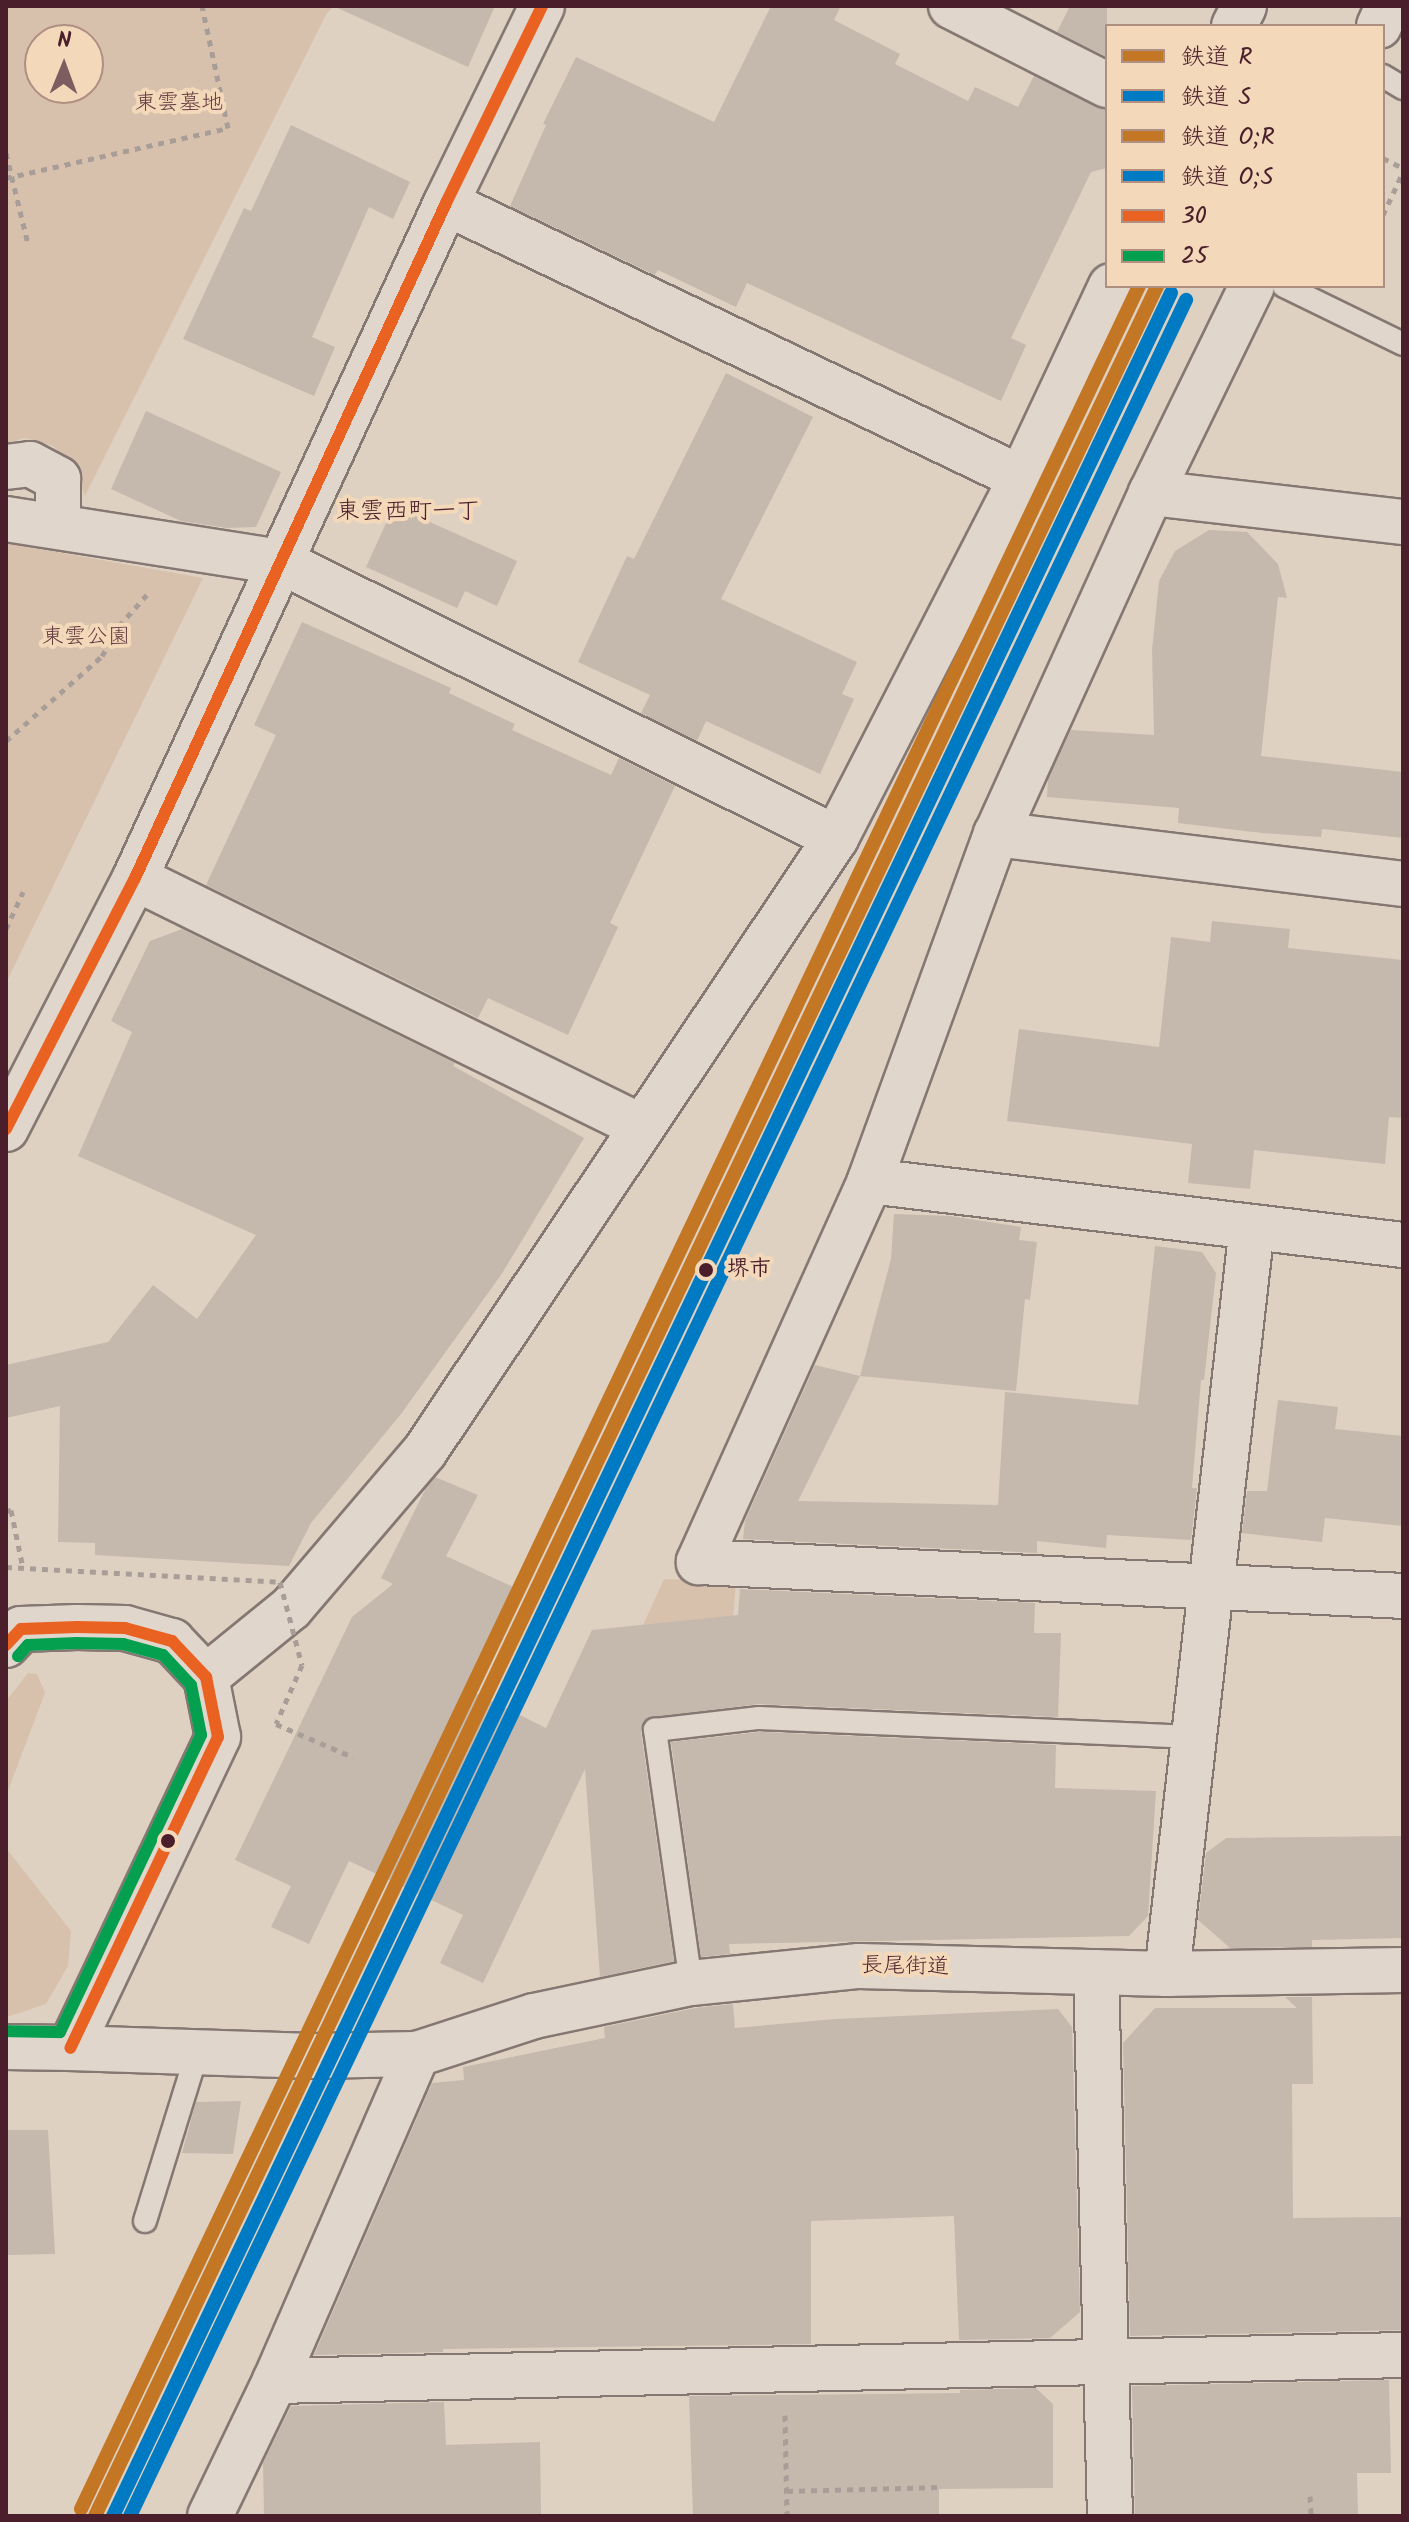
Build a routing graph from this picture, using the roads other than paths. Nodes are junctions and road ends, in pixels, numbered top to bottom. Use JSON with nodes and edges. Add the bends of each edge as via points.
{"nodes":[{"id":1,"x":542,"y":6,"type":"edge"},
{"id":2,"x":951,"y":6,"type":"edge"},
{"id":3,"x":1244,"y":6,"type":"edge"},
{"id":4,"x":1235,"y":24,"type":"edge"},
{"id":5,"x":1385,"y":77,"type":"edge"},
{"id":6,"x":1105,"y":84,"type":"edge"},
{"id":7,"x":1403,"y":88,"type":"edge"},
{"id":8,"x":446,"y":203,"type":"junction"},
{"id":9,"x":1110,"y":288,"type":"edge"},
{"id":10,"x":1251,"y":288,"type":"edge"},
{"id":11,"x":1288,"y":288,"type":"edge"},
{"id":12,"x":1403,"y":344,"type":"edge"},
{"id":13,"x":6,"y":467,"type":"edge"},
{"id":14,"x":1021,"y":478,"type":"junction"},
{"id":15,"x":1151,"y":493,"type":"junction"},
{"id":16,"x":6,"y":519,"type":"edge"},
{"id":17,"x":1403,"y":522,"type":"edge"},
{"id":18,"x":58,"y":526,"type":"junction"},
{"id":19,"x":282,"y":562,"type":"junction"},
{"id":20,"x":996,"y":834,"type":"junction"},
{"id":21,"x":836,"y":838,"type":"junction"},
{"id":22,"x":135,"y":878,"type":"junction"},
{"id":23,"x":1403,"y":884,"type":"edge"},
{"id":24,"x":642,"y":1127,"type":"junction"},
{"id":25,"x":6,"y":1129,"type":"edge"},
{"id":26,"x":870,"y":1181,"type":"junction"},
{"id":27,"x":1252,"y":1227,"type":"junction"},
{"id":28,"x":1403,"y":1245,"type":"edge"},
{"id":29,"x":1211,"y":1588,"type":"junction"},
{"id":30,"x":1403,"y":1596,"type":"edge"},
{"id":31,"x":6,"y":1645,"type":"edge"},
{"id":32,"x":206,"y":1677,"type":"junction"},
{"id":33,"x":1194,"y":1737,"type":"junction"},
{"id":34,"x":1403,"y":1970,"type":"edge"},
{"id":35,"x":1096,"y":1972,"type":"junction"},
{"id":36,"x":1167,"y":1974,"type":"junction"},
{"id":37,"x":691,"y":1983,"type":"junction"},
{"id":38,"x":6,"y":2047,"type":"edge"},
{"id":39,"x":70,"y":2048,"type":"junction"},
{"id":40,"x":197,"y":2053,"type":"junction"},
{"id":41,"x":417,"y":2054,"type":"junction"},
{"id":42,"x":145,"y":2221,"type":"dead end"},
{"id":43,"x":1403,"y":2355,"type":"edge"},
{"id":44,"x":1105,"y":2364,"type":"junction"},
{"id":45,"x":275,"y":2381,"type":"junction"},
{"id":46,"x":210,"y":2516,"type":"edge"},
{"id":47,"x":1110,"y":2516,"type":"edge"}],
"edges":[{"from":1,"to":8,"type":"street"},
{"from":2,"to":6,"type":"street"},
{"from":3,"to":4,"type":"street"},
{"from":5,"to":7,"type":"lane"},
{"from":8,"to":14,"type":"street"},
{"from":8,"to":19,"type":"street"},
{"from":9,"to":14,"type":"street"},
{"from":10,"to":15,"type":"street"},
{"from":11,"to":12,"type":"lane"},
{"from":13,"to":18,"type":"street","via":[[30,464],[58,479]]},
{"from":14,"to":21,"type":"street"},
{"from":15,"to":17,"type":"street"},
{"from":15,"to":20,"type":"street"},
{"from":16,"to":18,"type":"street"},
{"from":18,"to":19,"type":"street"},
{"from":19,"to":21,"type":"street"},
{"from":19,"to":22,"type":"street"},
{"from":20,"to":23,"type":"street"},
{"from":20,"to":26,"type":"street"},
{"from":21,"to":24,"type":"street"},
{"from":22,"to":24,"type":"street"},
{"from":22,"to":25,"type":"street"},
{"from":24,"to":32,"type":"street","via":[[425,1451],[291,1608]]},
{"from":26,"to":27,"type":"street"},
{"from":26,"to":29,"type":"street","via":[[699,1562]]},
{"from":27,"to":28,"type":"street"},
{"from":27,"to":29,"type":"street"},
{"from":29,"to":30,"type":"street"},
{"from":29,"to":33,"type":"street"},
{"from":31,"to":32,"type":"street","via":[[21,1629],[125,1628],[172,1641]]},
{"from":32,"to":39,"type":"street","via":[[218,1737]]},
{"from":33,"to":36,"type":"street"},
{"from":33,"to":37,"type":"lane","via":[[759,1718],[655,1730]]},
{"from":34,"to":36,"type":"street","name":"長尾街道"},
{"from":35,"to":36,"type":"street","name":"長尾街道"},
{"from":35,"to":37,"type":"street","name":"長尾街道","via":[[859,1966]]},
{"from":35,"to":44,"type":"street"},
{"from":37,"to":41,"type":"street","name":"長尾街道","via":[[534,2016]]},
{"from":38,"to":39,"type":"street","name":"長尾街道"},
{"from":39,"to":40,"type":"street","name":"長尾街道"},
{"from":40,"to":41,"type":"street","name":"長尾街道"},
{"from":40,"to":42,"type":"lane"},
{"from":41,"to":45,"type":"street"},
{"from":43,"to":44,"type":"street"},
{"from":44,"to":45,"type":"street"},
{"from":44,"to":47,"type":"street"},
{"from":45,"to":46,"type":"street"}]}
